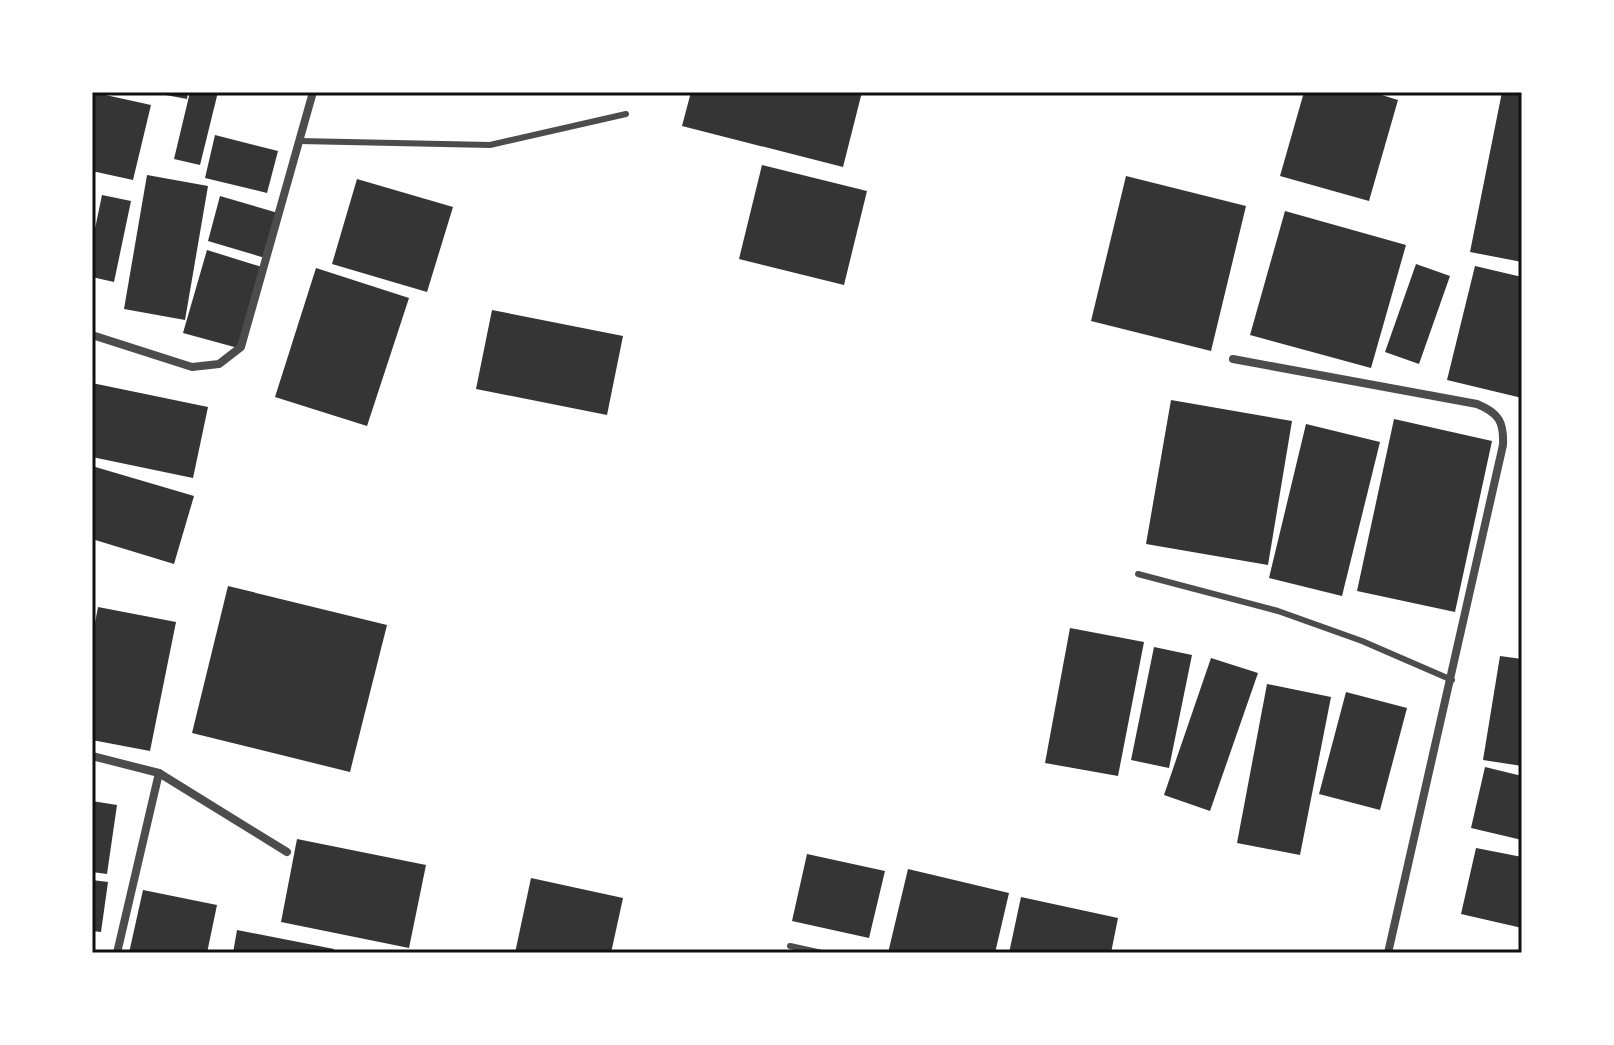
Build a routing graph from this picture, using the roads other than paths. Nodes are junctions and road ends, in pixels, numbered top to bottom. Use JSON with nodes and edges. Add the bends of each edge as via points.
{"nodes":[{"id":1,"x":313,"y":92,"type":"edge"},
{"id":2,"x":626,"y":114,"type":"dead end"},
{"id":3,"x":299,"y":141,"type":"junction"},
{"id":4,"x":92,"y":335,"type":"edge"},
{"id":5,"x":1233,"y":359,"type":"dead end"},
{"id":6,"x":1138,"y":574,"type":"dead end"},
{"id":7,"x":1452,"y":680,"type":"junction"},
{"id":8,"x":92,"y":756,"type":"edge"},
{"id":9,"x":159,"y":773,"type":"junction"},
{"id":10,"x":287,"y":852,"type":"dead end"},
{"id":11,"x":790,"y":946,"type":"dead end"},
{"id":12,"x":117,"y":953,"type":"edge"},
{"id":13,"x":822,"y":953,"type":"edge"},
{"id":14,"x":1388,"y":953,"type":"edge"}],
"edges":[{"from":1,"to":3,"type":"street"},
{"from":2,"to":3,"type":"lane","via":[[490,145]]},
{"from":3,"to":4,"type":"street","via":[[241,347],[231,357],[207,368],[192,367]]},
{"from":5,"to":7,"type":"street","via":[[1477,404],[1500,418],[1503,445]]},
{"from":6,"to":7,"type":"lane","via":[[1278,611]]},
{"from":7,"to":14,"type":"street"},
{"from":8,"to":9,"type":"street"},
{"from":9,"to":10,"type":"street"},
{"from":9,"to":12,"type":"street"},
{"from":11,"to":13,"type":"lane"}]}
